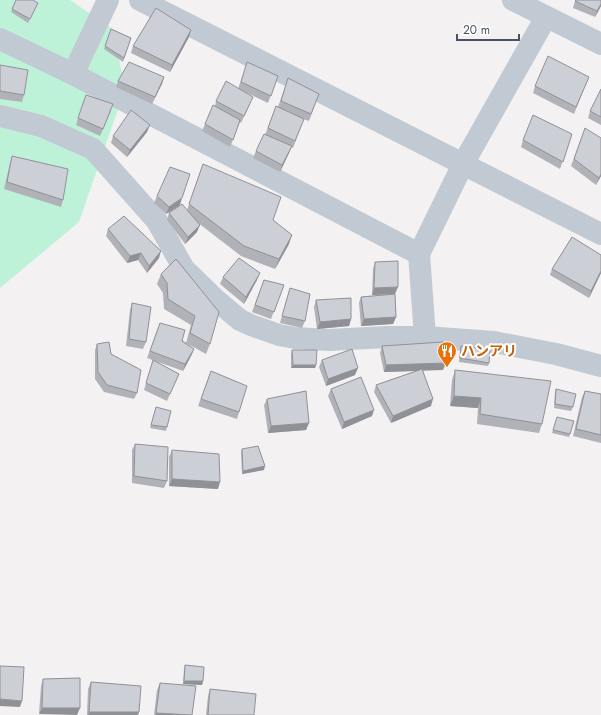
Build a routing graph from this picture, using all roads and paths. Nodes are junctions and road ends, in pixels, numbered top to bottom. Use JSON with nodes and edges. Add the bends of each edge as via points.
{"nodes":[{"id":1,"x":108,"y":0,"type":"edge"},
{"id":2,"x":140,"y":0,"type":"edge"},
{"id":3,"x":513,"y":0,"type":"edge"},
{"id":4,"x":546,"y":17,"type":"junction"},
{"id":5,"x":0,"y":39,"type":"edge"},
{"id":6,"x":601,"y":44,"type":"edge"},
{"id":7,"x":73,"y":74,"type":"junction"},
{"id":8,"x":0,"y":116,"type":"edge"},
{"id":9,"x":463,"y":164,"type":"junction"},
{"id":10,"x":601,"y":234,"type":"edge"},
{"id":11,"x":419,"y":254,"type":"junction"},
{"id":12,"x":425,"y":337,"type":"junction"},
{"id":13,"x":601,"y":366,"type":"edge"}],
"edges":[{"from":1,"to":7,"type":"street"},
{"from":2,"to":9,"type":"street"},
{"from":3,"to":4,"type":"street"},
{"from":4,"to":6,"type":"street"},
{"from":4,"to":9,"type":"street"},
{"from":5,"to":7,"type":"street"},
{"from":7,"to":11,"type":"street"},
{"from":8,"to":12,"type":"street","via":[[41,126],[93,149],[156,221],[184,269],[240,320],[266,331],[295,338],[329,340]]},
{"from":9,"to":10,"type":"street"},
{"from":9,"to":11,"type":"street"},
{"from":11,"to":12,"type":"street"},
{"from":12,"to":13,"type":"street","via":[[494,342]]}]}
